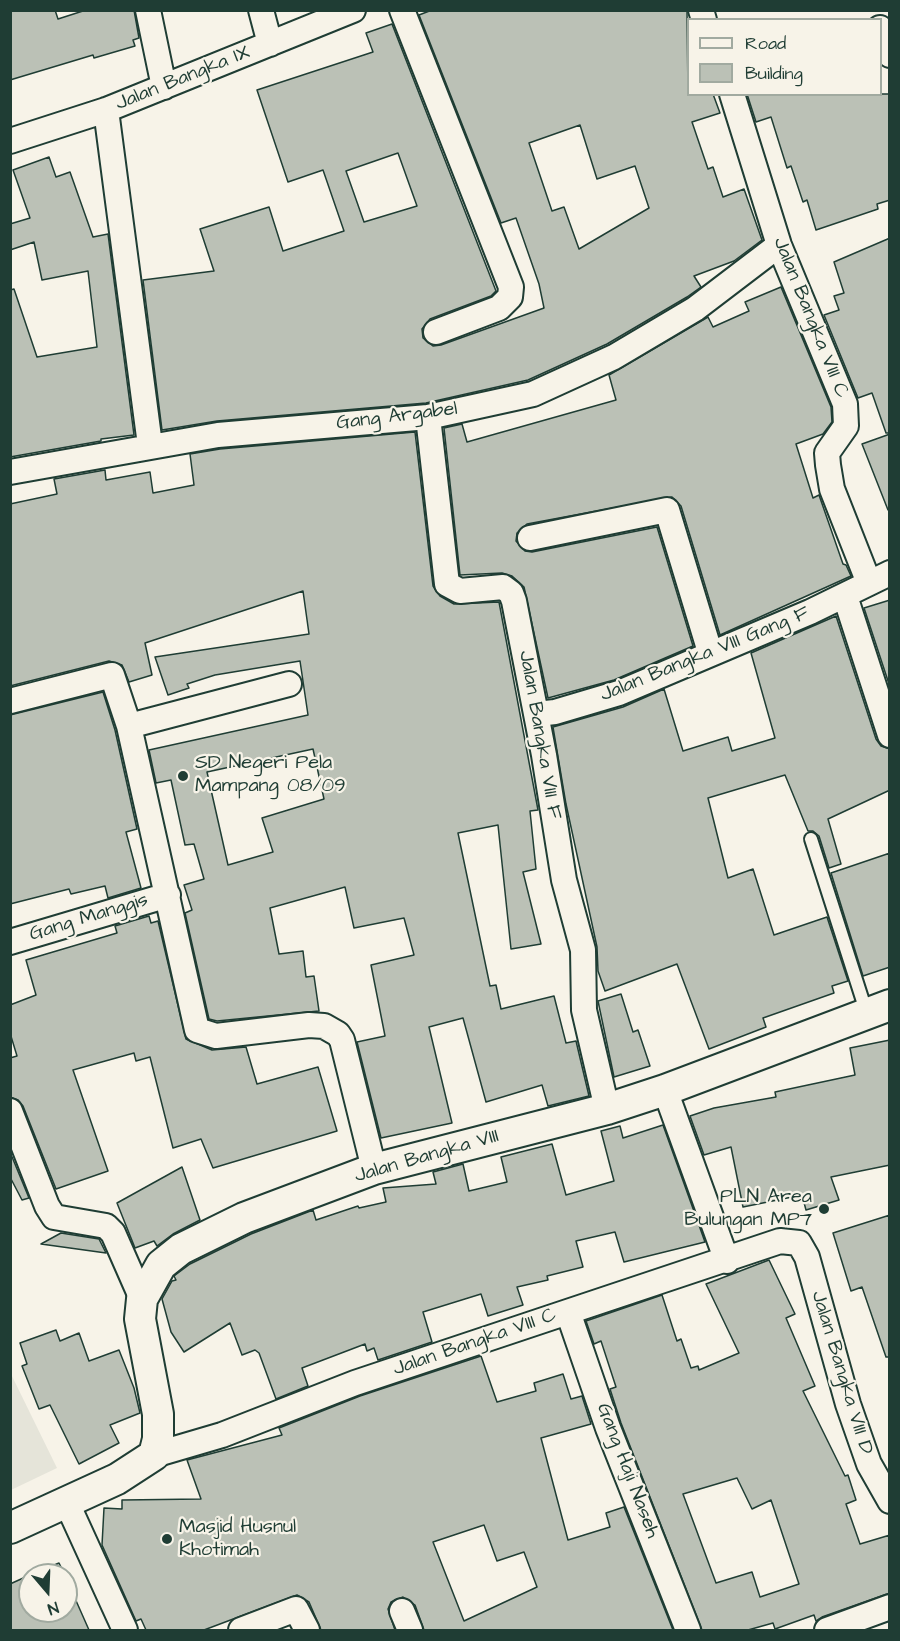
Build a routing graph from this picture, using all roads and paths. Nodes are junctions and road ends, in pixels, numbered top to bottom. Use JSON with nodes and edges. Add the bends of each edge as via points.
{"nodes":[{"id":1,"x":148,"y":10,"type":"edge"},
{"id":2,"x":261,"y":10,"type":"edge"},
{"id":3,"x":353,"y":10,"type":"edge"},
{"id":4,"x":402,"y":10,"type":"edge"},
{"id":5,"x":882,"y":33,"type":"edge"},
{"id":6,"x":270,"y":44,"type":"junction"},
{"id":7,"x":890,"y":55,"type":"edge"},
{"id":8,"x":164,"y":87,"type":"junction"},
{"id":9,"x":733,"y":96,"type":"edge"},
{"id":10,"x":106,"y":110,"type":"junction"},
{"id":11,"x":10,"y":141,"type":"edge"},
{"id":12,"x":779,"y":245,"type":"junction"},
{"id":13,"x":435,"y":332,"type":"dead end"},
{"id":14,"x":428,"y":417,"type":"junction"},
{"id":15,"x":150,"y":445,"type":"junction"},
{"id":16,"x":10,"y":472,"type":"edge"},
{"id":17,"x":530,"y":538,"type":"dead end"},
{"id":18,"x":879,"y":578,"type":"edge"},
{"id":19,"x":845,"y":596,"type":"junction"},
{"id":20,"x":710,"y":652,"type":"junction"},
{"id":21,"x":289,"y":684,"type":"dead end"},
{"id":22,"x":10,"y":701,"type":"edge"},
{"id":23,"x":537,"y":714,"type":"junction"},
{"id":24,"x":129,"y":726,"type":"junction"},
{"id":25,"x":890,"y":735,"type":"edge"},
{"id":26,"x":811,"y":839,"type":"dead end"},
{"id":27,"x":168,"y":895,"type":"junction"},
{"id":28,"x":10,"y":942,"type":"edge"},
{"id":29,"x":878,"y":1009,"type":"edge"},
{"id":30,"x":665,"y":1090,"type":"junction"},
{"id":31,"x":607,"y":1108,"type":"junction"},
{"id":32,"x":10,"y":1111,"type":"edge"},
{"id":33,"x":374,"y":1169,"type":"junction"},
{"id":34,"x":799,"y":1243,"type":"joint"},
{"id":35,"x":727,"y":1261,"type":"junction"},
{"id":36,"x":142,"y":1299,"type":"junction"},
{"id":37,"x":568,"y":1312,"type":"junction"},
{"id":38,"x":154,"y":1455,"type":"junction"},
{"id":39,"x":66,"y":1501,"type":"junction"},
{"id":40,"x":890,"y":1502,"type":"edge"},
{"id":41,"x":10,"y":1528,"type":"edge"},
{"id":42,"x":890,"y":1607,"type":"edge"},
{"id":43,"x":125,"y":1630,"type":"edge"},
{"id":44,"x":241,"y":1630,"type":"edge"},
{"id":45,"x":307,"y":1630,"type":"edge"},
{"id":46,"x":688,"y":1630,"type":"edge"},
{"id":47,"x":827,"y":1630,"type":"edge"}],
"edges":[{"from":1,"to":8,"type":"street"},
{"from":2,"to":6,"type":"street"},
{"from":3,"to":6,"type":"street","name":"Jalan Bangka IX"},
{"from":4,"to":13,"type":"street","via":[[511,287],[510,297],[500,308]]},
{"from":5,"to":7,"type":"street"},
{"from":6,"to":8,"type":"street","name":"Jalan Bangka IX"},
{"from":8,"to":10,"type":"street","name":"Jalan Bangka IX"},
{"from":9,"to":12,"type":"street","name":"Jalan Bangka VIII C"},
{"from":10,"to":11,"type":"street","name":"Jalan Bangka IX"},
{"from":10,"to":15,"type":"street"},
{"from":12,"to":14,"type":"street","name":"Gang Argabel","via":[[694,309],[574,378],[533,394]]},
{"from":12,"to":18,"type":"street","name":"Jalan Bangka VIII C","via":[[845,404],[846,426],[827,453],[832,489]]},
{"from":14,"to":15,"type":"street","name":"Gang Argabel","via":[[218,435]]},
{"from":14,"to":23,"type":"street","name":"Jalan Bangka VIII F","via":[[447,584],[460,591],[503,587],[511,594]]},
{"from":15,"to":16,"type":"street","name":"Gang Argabel"},
{"from":17,"to":20,"type":"street","via":[[667,510]]},
{"from":18,"to":19,"type":"street","name":"Jalan Bangka VIII Gang F"},
{"from":19,"to":20,"type":"street","name":"Jalan Bangka VIII Gang F"},
{"from":19,"to":25,"type":"street"},
{"from":20,"to":23,"type":"street","name":"Jalan Bangka VIII Gang F","via":[[619,693]]},
{"from":21,"to":24,"type":"street"},
{"from":22,"to":24,"type":"street","via":[[112,675]]},
{"from":23,"to":31,"type":"street","name":"Jalan Bangka VIII F","via":[[564,879],[583,950],[584,1010]]},
{"from":24,"to":27,"type":"street"},
{"from":26,"to":29,"type":"lane"},
{"from":27,"to":28,"type":"street","name":"Gang Manggis"},
{"from":27,"to":33,"type":"street","via":[[196,1030],[216,1036],[309,1025],[324,1026],[338,1034]]},
{"from":29,"to":30,"type":"street","name":"Jalan Bangka VIII"},
{"from":30,"to":31,"type":"street","name":"Jalan Bangka VIII"},
{"from":30,"to":35,"type":"street"},
{"from":31,"to":33,"type":"street","name":"Jalan Bangka VIII"},
{"from":32,"to":36,"type":"street","via":[[54,1217],[106,1227]]},
{"from":33,"to":36,"type":"street","name":"Jalan Bangka VIII","via":[[244,1218],[181,1249],[161,1265]]},
{"from":34,"to":35,"type":"street","name":"Jalan Bangka VIII C","via":[[780,1241]]},
{"from":34,"to":40,"type":"street","name":"Jalan Bangka VIII D","via":[[807,1257],[869,1464]]},
{"from":35,"to":37,"type":"street","name":"Jalan Bangka VIII C"},
{"from":36,"to":38,"type":"street","name":"Jalan Bangka VIII","via":[[140,1319],[158,1414]]},
{"from":37,"to":38,"type":"street","name":"Jalan Bangka VIII C","via":[[355,1383],[222,1435]]},
{"from":37,"to":46,"type":"street","name":"Gang Haji Naseh","via":[[608,1428]]},
{"from":38,"to":39,"type":"street","via":[[117,1479]]},
{"from":39,"to":41,"type":"street"},
{"from":39,"to":43,"type":"street"},
{"from":42,"to":47,"type":"street"},
{"from":44,"to":45,"type":"street","via":[[296,1609]]}]}
